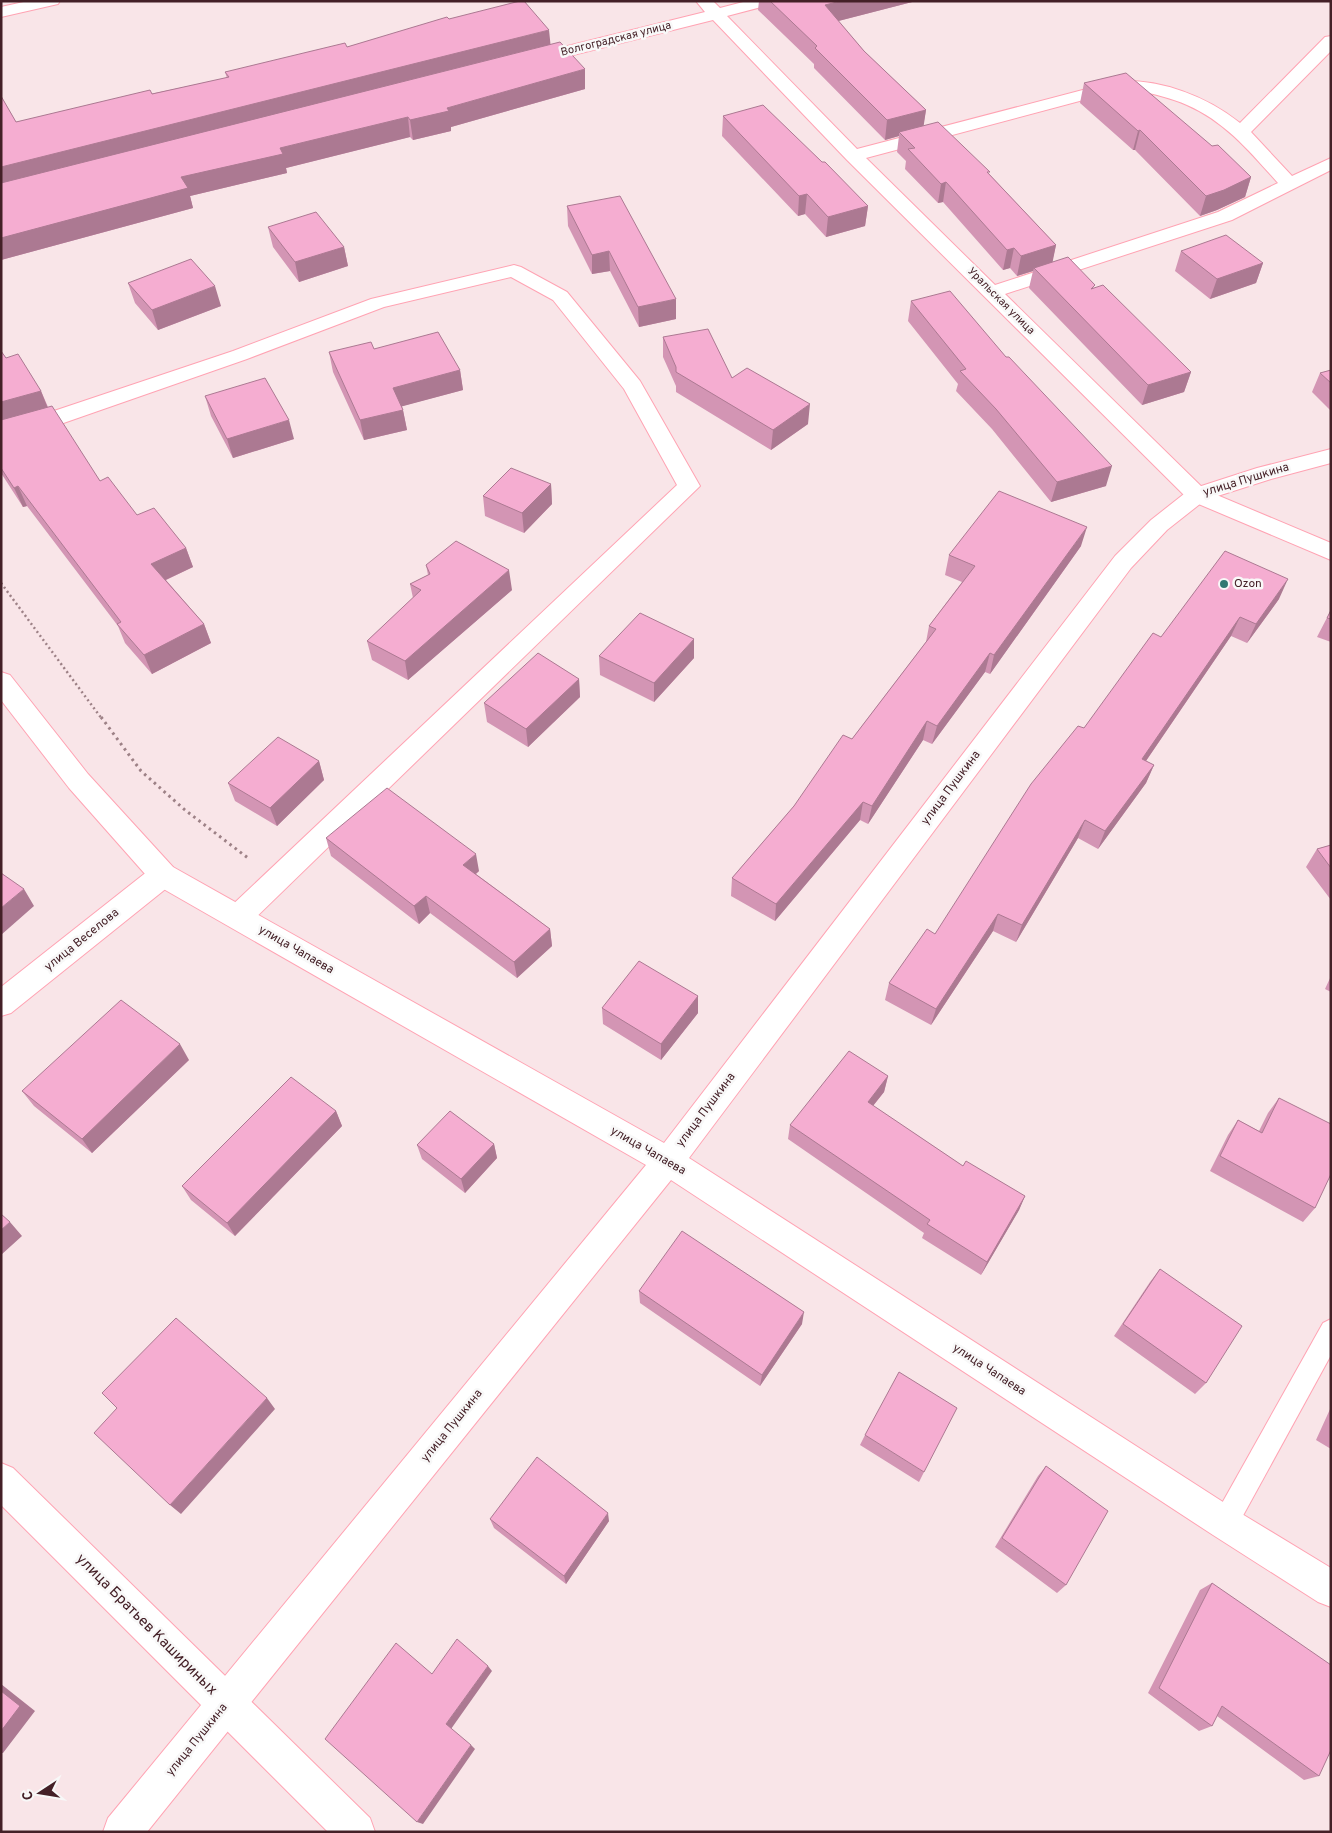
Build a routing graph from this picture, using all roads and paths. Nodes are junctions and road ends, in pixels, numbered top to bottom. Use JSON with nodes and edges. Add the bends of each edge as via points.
{"nodes":[{"id":1,"x":52,"y":1,"type":"edge"},
{"id":2,"x":766,"y":1,"type":"edge"},
{"id":3,"x":710,"y":7,"type":"edge"},
{"id":4,"x":1,"y":12,"type":"edge"},
{"id":5,"x":1331,"y":41,"type":"edge"},
{"id":6,"x":513,"y":66,"type":"edge"},
{"id":7,"x":1241,"y":132,"type":"junction"},
{"id":8,"x":853,"y":156,"type":"junction"},
{"id":9,"x":1331,"y":163,"type":"edge"},
{"id":10,"x":1290,"y":186,"type":"junction"},
{"id":11,"x":992,"y":292,"type":"junction"},
{"id":12,"x":1,"y":434,"type":"edge"},
{"id":13,"x":1331,"y":456,"type":"edge"},
{"id":14,"x":1197,"y":495,"type":"junction"},
{"id":15,"x":1331,"y":552,"type":"edge"},
{"id":16,"x":1,"y":583,"type":"edge"},
{"id":17,"x":1,"y":680,"type":"edge"},
{"id":18,"x":162,"y":876,"type":"junction"},
{"id":19,"x":277,"y":879,"type":"junction"},
{"id":20,"x":238,"y":917,"type":"junction"},
{"id":21,"x":1,"y":1004,"type":"edge"},
{"id":22,"x":668,"y":1161,"type":"junction"},
{"id":23,"x":1331,"y":1331,"type":"edge"},
{"id":24,"x":1,"y":1480,"type":"edge"},
{"id":25,"x":1225,"y":1523,"type":"junction"},
{"id":26,"x":1331,"y":1590,"type":"edge"},
{"id":27,"x":226,"y":1704,"type":"junction"},
{"id":28,"x":122,"y":1832,"type":"edge"},
{"id":29,"x":356,"y":1832,"type":"edge"}],
"edges":[{"from":1,"to":4,"type":"street"},
{"from":2,"to":3,"type":"street","name":"Волгоградская улица"},
{"from":3,"to":6,"type":"street","name":"Волгоградская улица"},
{"from":3,"to":8,"type":"street","name":"Уральская улица"},
{"from":5,"to":7,"type":"street"},
{"from":7,"to":8,"type":"street","via":[[1193,101],[1139,85],[1117,86]]},
{"from":7,"to":10,"type":"street"},
{"from":8,"to":11,"type":"street","name":"Уральская улица"},
{"from":9,"to":10,"type":"street"},
{"from":10,"to":11,"type":"street","via":[[1225,216]]},
{"from":11,"to":14,"type":"street","name":"Уральская улица"},
{"from":12,"to":19,"type":"street","via":[[230,358],[378,303],[514,271],[560,296],[633,386],[689,486]]},
{"from":13,"to":14,"type":"street","name":"улица Пушкина","via":[[1265,472]]},
{"from":14,"to":15,"type":"street","name":"Уральская улица"},
{"from":14,"to":22,"type":"street","name":"улица Пушкина","via":[[1159,525],[1122,562]]},
{"from":16,"to":19,"type":"path","via":[[141,771],[185,810]]},
{"from":17,"to":18,"type":"street","name":"улица Чапаева","via":[[99,807]]},
{"from":18,"to":20,"type":"street","name":"улица Чапаева"},
{"from":18,"to":21,"type":"street","name":"улица Веселова"},
{"from":19,"to":20,"type":"street"},
{"from":20,"to":22,"type":"street","name":"улица Чапаева"},
{"from":22,"to":25,"type":"street","name":"улица Чапаева"},
{"from":22,"to":27,"type":"street","name":"улица Пушкина"},
{"from":23,"to":25,"type":"lane"},
{"from":24,"to":27,"type":"street","name":"улица Братьев Кашириных"},
{"from":25,"to":26,"type":"street","name":"улица Чапаева"},
{"from":27,"to":28,"type":"street","name":"улица Пушкина"},
{"from":27,"to":29,"type":"street","name":"улица Братьев Кашириных"}]}
